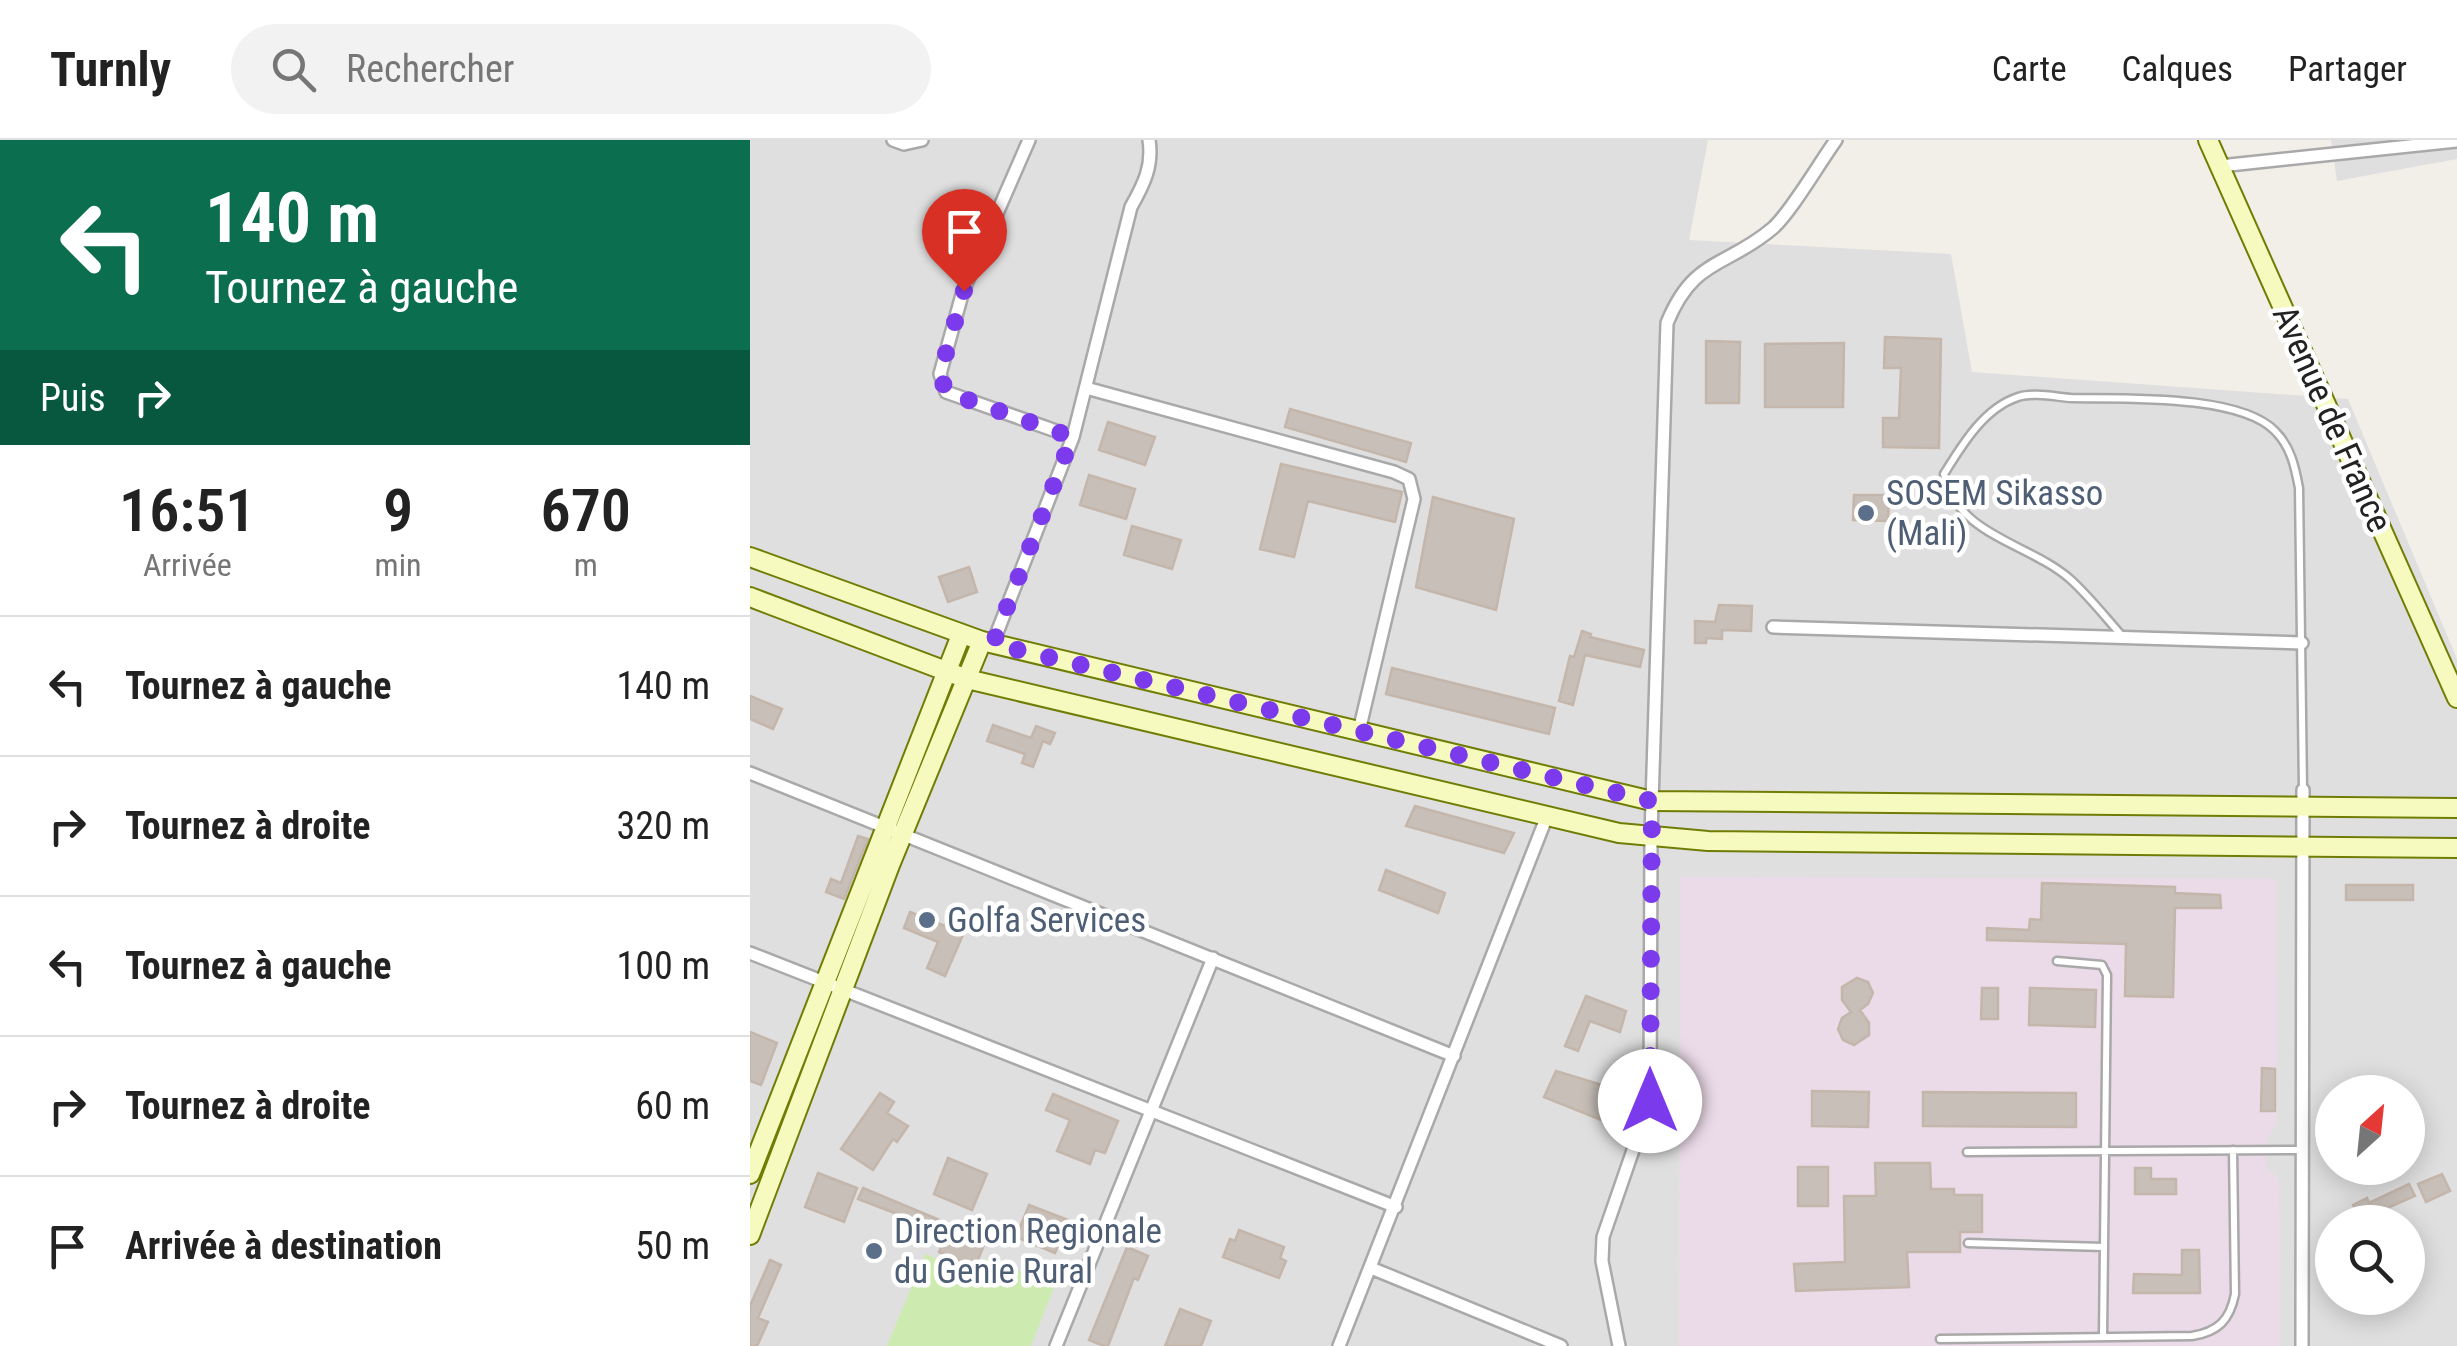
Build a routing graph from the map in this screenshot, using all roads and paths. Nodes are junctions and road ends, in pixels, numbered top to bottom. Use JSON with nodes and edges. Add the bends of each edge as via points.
{"nodes":[{"id":1,"x":894,"y":140,"type":"edge"},
{"id":2,"x":922,"y":140,"type":"edge"},
{"id":3,"x":1030,"y":140,"type":"edge"},
{"id":4,"x":1149,"y":140,"type":"edge"},
{"id":5,"x":1836,"y":140,"type":"edge"},
{"id":6,"x":2208,"y":140,"type":"edge"},
{"id":7,"x":2457,"y":141,"type":"edge"},
{"id":8,"x":2220,"y":166,"type":"junction"},
{"id":9,"x":1086,"y":388,"type":"junction"},
{"id":10,"x":1072,"y":437,"type":"junction"},
{"id":11,"x":750,"y":557,"type":"edge"},
{"id":12,"x":750,"y":597,"type":"edge"},
{"id":13,"x":1774,"y":627,"type":"dead end"},
{"id":14,"x":961,"y":635,"type":"junction"},
{"id":15,"x":2124,"y":638,"type":"junction"},
{"id":16,"x":988,"y":642,"type":"junction"},
{"id":17,"x":2302,"y":643,"type":"junction"},
{"id":18,"x":948,"y":674,"type":"junction"},
{"id":19,"x":967,"y":680,"type":"junction"},
{"id":20,"x":2457,"y":698,"type":"edge"},
{"id":21,"x":1359,"y":731,"type":"junction"},
{"id":22,"x":750,"y":773,"type":"edge"},
{"id":23,"x":2302,"y":798,"type":"junction"},
{"id":24,"x":1652,"y":801,"type":"junction"},
{"id":25,"x":2457,"y":808,"type":"edge"},
{"id":26,"x":1547,"y":816,"type":"junction"},
{"id":27,"x":895,"y":829,"type":"junction"},
{"id":28,"x":1651,"y":835,"type":"junction"},
{"id":29,"x":2302,"y":847,"type":"junction"},
{"id":30,"x":2457,"y":848,"type":"edge"},
{"id":31,"x":750,"y":954,"type":"edge"},
{"id":32,"x":1213,"y":958,"type":"junction"},
{"id":33,"x":2057,"y":961,"type":"dead end"},
{"id":34,"x":834,"y":986,"type":"junction"},
{"id":35,"x":1454,"y":1056,"type":"junction"},
{"id":36,"x":1152,"y":1110,"type":"junction"},
{"id":37,"x":758,"y":1129,"type":"edge"},
{"id":38,"x":787,"y":1140,"type":"junction"},
{"id":39,"x":2233,"y":1150,"type":"junction"},
{"id":40,"x":2302,"y":1150,"type":"junction"},
{"id":41,"x":2104,"y":1151,"type":"junction"},
{"id":42,"x":1967,"y":1152,"type":"dead end"},
{"id":43,"x":750,"y":1174,"type":"edge"},
{"id":44,"x":1396,"y":1207,"type":"junction"},
{"id":45,"x":750,"y":1234,"type":"edge"},
{"id":46,"x":1968,"y":1243,"type":"dead end"},
{"id":47,"x":2104,"y":1246,"type":"junction"},
{"id":48,"x":1371,"y":1268,"type":"junction"},
{"id":49,"x":2102,"y":1337,"type":"junction"},
{"id":50,"x":1940,"y":1339,"type":"dead end"},
{"id":51,"x":1056,"y":1346,"type":"edge"},
{"id":52,"x":1339,"y":1346,"type":"edge"},
{"id":53,"x":1561,"y":1346,"type":"edge"},
{"id":54,"x":1619,"y":1346,"type":"edge"},
{"id":55,"x":2302,"y":1346,"type":"edge"}],
"edges":[{"from":1,"to":2,"type":"street"},
{"from":3,"to":10,"type":"street","via":[[964,291],[940,374],[946,392]]},
{"from":4,"to":9,"type":"street","via":[[1146,182],[1132,207]]},
{"from":5,"to":24,"type":"street","via":[[1774,227],[1694,276],[1667,323]]},
{"from":6,"to":8,"type":"street","name":"Avenue de France"},
{"from":7,"to":8,"type":"street"},
{"from":8,"to":20,"type":"street","name":"Avenue de France"},
{"from":9,"to":10,"type":"street"},
{"from":9,"to":21,"type":"street","via":[[1410,479],[1414,499]]},
{"from":10,"to":16,"type":"street"},
{"from":11,"to":14,"type":"street"},
{"from":12,"to":18,"type":"street"},
{"from":13,"to":15,"type":"street"},
{"from":14,"to":16,"type":"street"},
{"from":14,"to":18,"type":"street"},
{"from":15,"to":17,"type":"street"},
{"from":15,"to":17,"type":"lane","via":[[2069,578],[1976,525],[1948,491],[1944,474],[1962,445],[1991,412],[2020,396],[2188,401],[2252,416],[2276,431],[2293,459],[2299,488]]},
{"from":16,"to":19,"type":"street"},
{"from":16,"to":21,"type":"street"},
{"from":17,"to":23,"type":"lane"},
{"from":18,"to":19,"type":"street"},
{"from":18,"to":27,"type":"street"},
{"from":19,"to":26,"type":"street"},
{"from":19,"to":27,"type":"street"},
{"from":21,"to":24,"type":"street"},
{"from":22,"to":27,"type":"street"},
{"from":23,"to":24,"type":"street"},
{"from":23,"to":25,"type":"street"},
{"from":23,"to":29,"type":"street"},
{"from":24,"to":28,"type":"street"},
{"from":26,"to":28,"type":"street"},
{"from":26,"to":35,"type":"street"},
{"from":27,"to":32,"type":"street"},
{"from":27,"to":34,"type":"street"},
{"from":28,"to":29,"type":"street"},
{"from":28,"to":54,"type":"street","via":[[1650,1101],[1603,1236]]},
{"from":29,"to":30,"type":"street"},
{"from":29,"to":40,"type":"street"},
{"from":31,"to":34,"type":"street"},
{"from":32,"to":35,"type":"street"},
{"from":32,"to":36,"type":"street"},
{"from":33,"to":41,"type":"lane","via":[[2102,965],[2106,974]]},
{"from":34,"to":36,"type":"street"},
{"from":34,"to":37,"type":"street"},
{"from":34,"to":38,"type":"street"},
{"from":35,"to":44,"type":"street"},
{"from":36,"to":44,"type":"street"},
{"from":36,"to":51,"type":"street"},
{"from":37,"to":38,"type":"street"},
{"from":37,"to":43,"type":"street"},
{"from":38,"to":45,"type":"street"},
{"from":39,"to":40,"type":"lane"},
{"from":39,"to":41,"type":"lane"},
{"from":39,"to":49,"type":"lane","via":[[2232,1312],[2208,1333]]},
{"from":40,"to":55,"type":"street"},
{"from":41,"to":42,"type":"lane"},
{"from":41,"to":47,"type":"lane"},
{"from":44,"to":48,"type":"street"},
{"from":46,"to":47,"type":"lane"},
{"from":47,"to":49,"type":"lane"},
{"from":48,"to":52,"type":"street"},
{"from":48,"to":53,"type":"street"},
{"from":49,"to":50,"type":"lane"}]}
